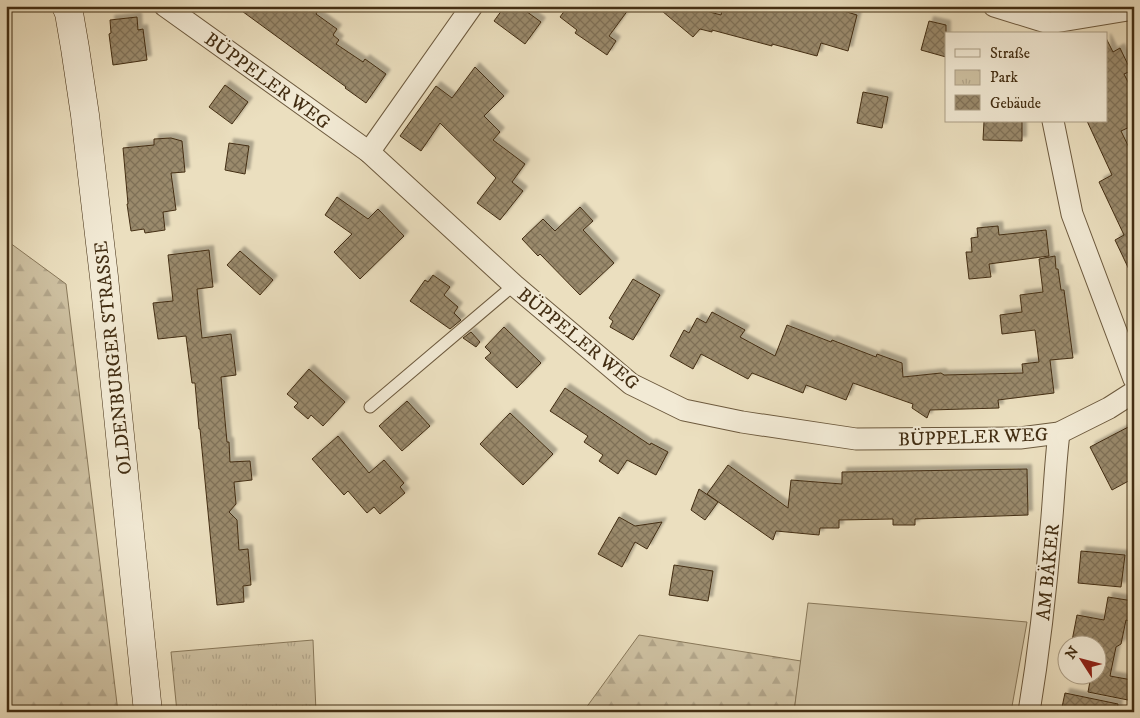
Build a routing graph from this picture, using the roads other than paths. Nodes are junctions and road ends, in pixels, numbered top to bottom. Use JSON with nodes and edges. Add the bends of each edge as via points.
{"nodes":[{"id":1,"x":66,"y":6,"type":"edge"},
{"id":2,"x":165,"y":6,"type":"edge"},
{"id":3,"x":472,"y":6,"type":"edge"},
{"id":4,"x":994,"y":6,"type":"edge"},
{"id":5,"x":1134,"y":9,"type":"edge"},
{"id":6,"x":1049,"y":21,"type":"edge"},
{"id":7,"x":1053,"y":122,"type":"edge"},
{"id":8,"x":369,"y":152,"type":"junction"},
{"id":9,"x":514,"y":284,"type":"junction"},
{"id":10,"x":1134,"y":379,"type":"edge"},
{"id":11,"x":1134,"y":392,"type":"edge"},
{"id":12,"x":370,"y":407,"type":"dead end"},
{"id":13,"x":1059,"y":432,"type":"junction"},
{"id":14,"x":148,"y":712,"type":"edge"},
{"id":15,"x":1029,"y":712,"type":"edge"}],
"edges":[{"from":1,"to":14,"type":"main road","name":"OLDENBURGER STRASSE","via":[[88,134]]},
{"from":2,"to":8,"type":"street","name":"BÜPPELER WEG"},
{"from":3,"to":8,"type":"street"},
{"from":4,"to":6,"type":"street"},
{"from":5,"to":6,"type":"street"},
{"from":7,"to":10,"type":"street","via":[[1072,214]]},
{"from":8,"to":9,"type":"street","name":"BÜPPELER WEG"},
{"from":9,"to":12,"type":"lane"},
{"from":9,"to":13,"type":"street","name":"BÜPPELER WEG","via":[[630,384],[684,410],[856,439],[1020,438]]},
{"from":11,"to":13,"type":"street","name":"BÜPPELER WEG"},
{"from":13,"to":15,"type":"street","name":"AM BÄKER","via":[[1043,614]]}]}
